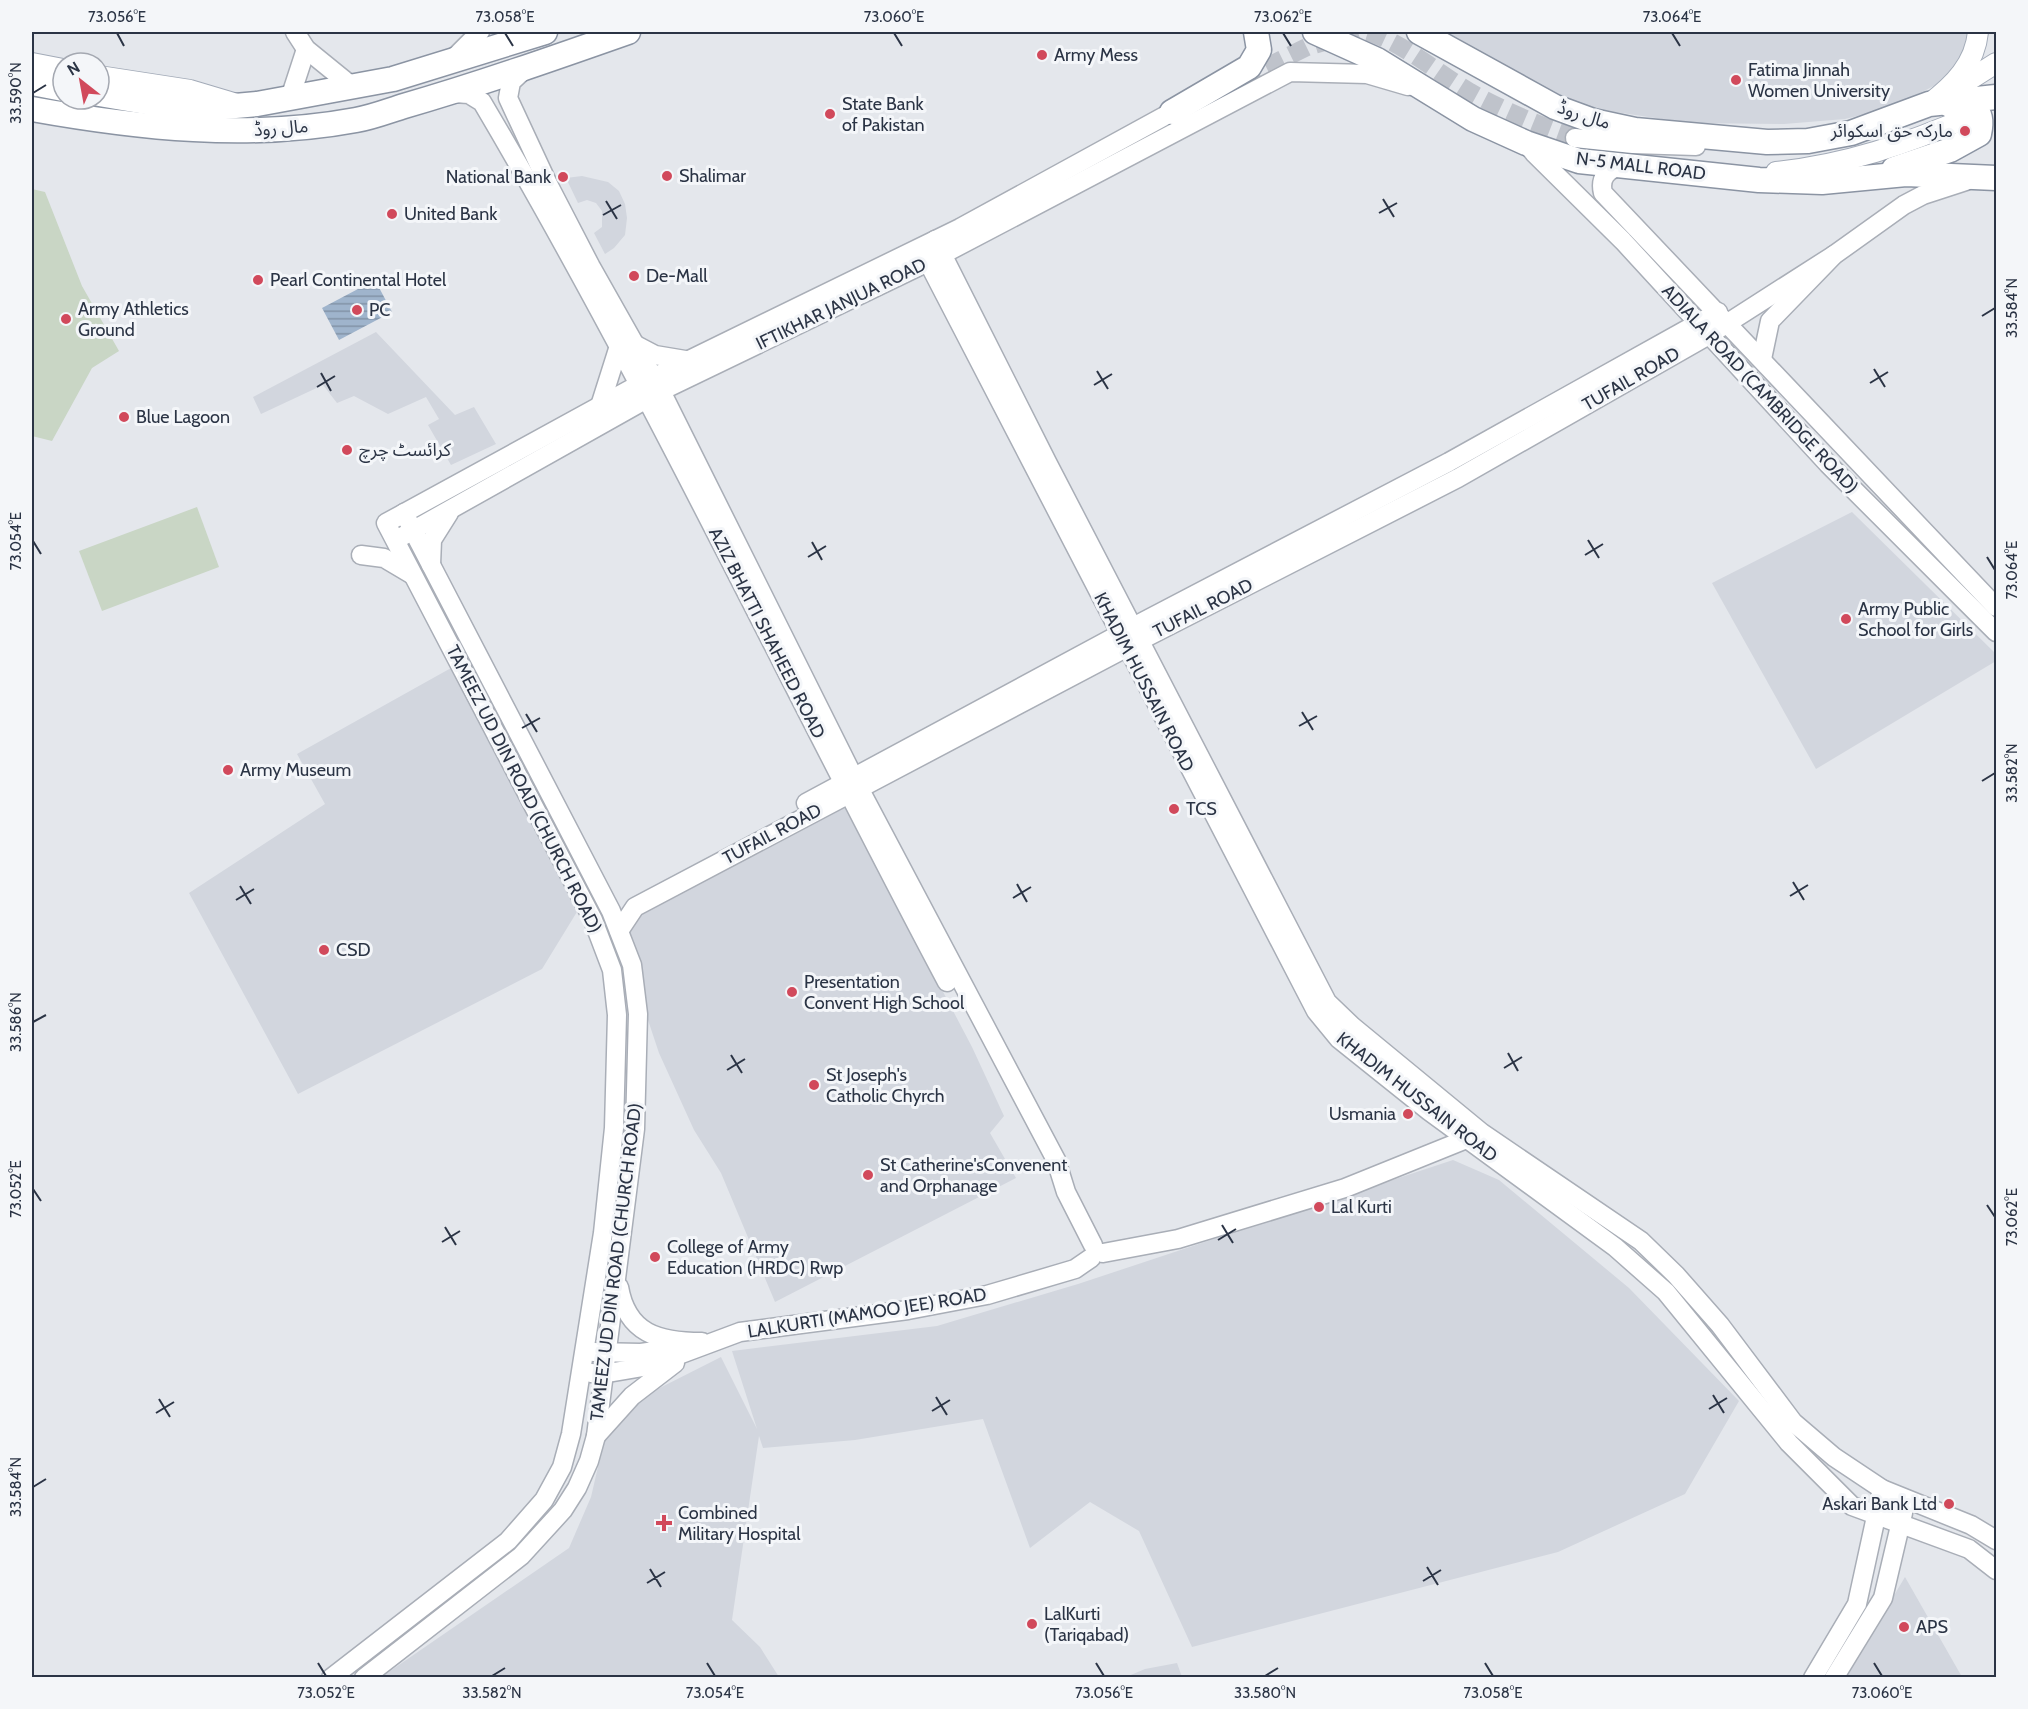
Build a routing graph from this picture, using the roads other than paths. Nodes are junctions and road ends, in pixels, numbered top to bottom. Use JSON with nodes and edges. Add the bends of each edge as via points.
{"nodes":[{"id":1,"x":295,"y":32,"type":"edge"},
{"id":2,"x":480,"y":32,"type":"edge"},
{"id":3,"x":545,"y":32,"type":"edge"},
{"id":4,"x":628,"y":32,"type":"edge"},
{"id":5,"x":1256,"y":32,"type":"edge"},
{"id":6,"x":1315,"y":32,"type":"edge"},
{"id":7,"x":1419,"y":32,"type":"edge"},
{"id":8,"x":1978,"y":32,"type":"edge"},
{"id":9,"x":306,"y":49,"type":"junction"},
{"id":10,"x":32,"y":63,"type":"edge"},
{"id":11,"x":1996,"y":63,"type":"edge"},
{"id":12,"x":446,"y":65,"type":"junction"},
{"id":13,"x":51,"y":67,"type":"edge"},
{"id":14,"x":524,"y":70,"type":"junction"},
{"id":15,"x":111,"y":78,"type":"edge"},
{"id":16,"x":32,"y":83,"type":"edge"},
{"id":17,"x":51,"y":86,"type":"edge"},
{"id":18,"x":354,"y":88,"type":"junction"},
{"id":19,"x":1427,"y":92,"type":"junction"},
{"id":20,"x":452,"y":93,"type":"junction"},
{"id":21,"x":111,"y":96,"type":"edge"},
{"id":22,"x":1996,"y":97,"type":"edge"},
{"id":23,"x":290,"y":98,"type":"junction"},
{"id":24,"x":1929,"y":104,"type":"junction"},
{"id":25,"x":242,"y":105,"type":"junction"},
{"id":26,"x":32,"y":109,"type":"edge"},
{"id":27,"x":1172,"y":112,"type":"joint"},
{"id":28,"x":1971,"y":116,"type":"dead end"},
{"id":29,"x":1575,"y":138,"type":"tunnel mouth"},
{"id":30,"x":1767,"y":142,"type":"junction"},
{"id":31,"x":1526,"y":143,"type":"junction"},
{"id":32,"x":1623,"y":165,"type":"junction"},
{"id":33,"x":1877,"y":175,"type":"junction"},
{"id":34,"x":1731,"y":177,"type":"junction"},
{"id":35,"x":1989,"y":178,"type":"edge"},
{"id":36,"x":935,"y":252,"type":"junction"},
{"id":37,"x":1834,"y":255,"type":"junction"},
{"id":38,"x":1723,"y":317,"type":"junction"},
{"id":39,"x":1703,"y":329,"type":"junction"},
{"id":40,"x":627,"y":345,"type":"junction"},
{"id":41,"x":1762,"y":359,"type":"junction"},
{"id":42,"x":691,"y":361,"type":"junction"},
{"id":43,"x":650,"y":388,"type":"junction"},
{"id":44,"x":600,"y":406,"type":"junction"},
{"id":45,"x":451,"y":509,"type":"junction"},
{"id":46,"x":404,"y":513,"type":"junction"},
{"id":47,"x":386,"y":523,"type":"joint"},
{"id":48,"x":413,"y":531,"type":"junction"},
{"id":49,"x":395,"y":541,"type":"junction"},
{"id":50,"x":361,"y":555,"type":"dead end"},
{"id":51,"x":431,"y":566,"type":"junction"},
{"id":52,"x":413,"y":575,"type":"junction"},
{"id":53,"x":1996,"y":607,"type":"edge"},
{"id":54,"x":1996,"y":632,"type":"edge"},
{"id":55,"x":1130,"y":637,"type":"junction"},
{"id":56,"x":850,"y":785,"type":"junction"},
{"id":57,"x":584,"y":902,"type":"junction"},
{"id":58,"x":613,"y":920,"type":"junction"},
{"id":59,"x":600,"y":938,"type":"junction"},
{"id":60,"x":1474,"y":1136,"type":"junction"},
{"id":61,"x":1096,"y":1252,"type":"junction"},
{"id":62,"x":617,"y":1276,"type":"junction"},
{"id":63,"x":710,"y":1342,"type":"junction"},
{"id":64,"x":582,"y":1351,"type":"junction"},
{"id":65,"x":605,"y":1352,"type":"junction"},
{"id":66,"x":579,"y":1372,"type":"junction"},
{"id":67,"x":602,"y":1374,"type":"junction"},
{"id":68,"x":596,"y":1436,"type":"junction"},
{"id":69,"x":1882,"y":1490,"type":"junction"},
{"id":70,"x":1906,"y":1499,"type":"junction"},
{"id":71,"x":1876,"y":1515,"type":"junction"},
{"id":72,"x":1900,"y":1524,"type":"junction"},
{"id":73,"x":1996,"y":1540,"type":"edge"},
{"id":74,"x":1996,"y":1570,"type":"edge"},
{"id":75,"x":1864,"y":1580,"type":"junction"},
{"id":76,"x":1885,"y":1591,"type":"junction"},
{"id":77,"x":331,"y":1677,"type":"edge"},
{"id":78,"x":364,"y":1677,"type":"edge"},
{"id":79,"x":1814,"y":1677,"type":"edge"},
{"id":80,"x":1834,"y":1677,"type":"edge"}],
"edges":[{"from":1,"to":9,"type":"main road"},
{"from":2,"to":12,"type":"main road"},
{"from":3,"to":12,"type":"highway","name":"مال روڈ"},
{"from":4,"to":14,"type":"highway"},
{"from":5,"to":27,"type":"highway","via":[[1259,50],[1249,67]]},
{"from":6,"to":19,"type":"highway","name":"N-5 MALL ROAD","via":[[1377,60]]},
{"from":7,"to":30,"type":"highway","name":"مال روڈ","via":[[1555,107],[1593,121],[1635,130]]},
{"from":8,"to":24,"type":"main road","via":[[1964,71],[1952,87]]},
{"from":9,"to":18,"type":"main road"},
{"from":9,"to":23,"type":"main road"},
{"from":10,"to":13,"type":"main road"},
{"from":11,"to":24,"type":"main road"},
{"from":12,"to":18,"type":"highway","name":"مال روڈ"},
{"from":14,"to":20,"type":"highway","name":"مال روڈ"},
{"from":14,"to":40,"type":"main road","name":"AZIZ BHATTI SHAHEED ROAD","via":[[511,81],[508,98]]},
{"from":15,"to":25,"type":"main road","via":[[190,90]]},
{"from":16,"to":17,"type":"highway"},
{"from":18,"to":23,"type":"highway","name":"مال روڈ"},
{"from":19,"to":31,"type":"highway","name":"N-5 MALL ROAD","via":[[1473,120]]},
{"from":19,"to":36,"type":"main road","name":"IFTIKHAR JANJUA ROAD","via":[[1367,74],[1290,72]]},
{"from":20,"to":26,"type":"highway","name":"مال روڈ","via":[[358,120],[227,132],[128,124]]},
{"from":20,"to":40,"type":"main road","name":"AZIZ BHATTI SHAHEED ROAD","via":[[469,94],[482,102]]},
{"from":21,"to":25,"type":"highway","name":"مال روڈ","via":[[175,107]]},
{"from":22,"to":24,"type":"highway"},
{"from":23,"to":25,"type":"highway","name":"مال روڈ"},
{"from":24,"to":30,"type":"highway","name":"مال روڈ","via":[[1851,133],[1808,141]]},
{"from":24,"to":33,"type":"highway","via":[[1971,106],[1980,116],[1979,134],[1950,150]]},
{"from":27,"to":36,"type":"main road","name":"IFTIKHAR JANJUA ROAD"},
{"from":28,"to":34,"type":"main road","via":[[1919,139],[1863,157],[1807,169]]},
{"from":29,"to":30,"type":"main road","via":[[1699,146]]},
{"from":31,"to":32,"type":"highway","name":"N-5 MALL ROAD","via":[[1579,161]]},
{"from":31,"to":39,"type":"main road","name":"ADIALA ROAD (CAMBRIDGE ROAD)"},
{"from":32,"to":34,"type":"highway","name":"N-5 MALL ROAD"},
{"from":32,"to":38,"type":"main road","name":"ADIALA ROAD (CAMBRIDGE ROAD)","via":[[1605,175],[1601,184],[1604,193]]},
{"from":33,"to":34,"type":"highway","name":"N-5 MALL ROAD","via":[[1822,182]]},
{"from":33,"to":35,"type":"highway","name":"N-5 MALL ROAD"},
{"from":35,"to":37,"type":"main road","via":[[1951,185],[1904,205]]},
{"from":36,"to":42,"type":"main road","name":"IFTIKHAR JANJUA ROAD"},
{"from":36,"to":43,"type":"main road","name":"IFTIKHAR JANJUA ROAD"},
{"from":36,"to":55,"type":"main road","name":"KHADIM HUSSAIN ROAD"},
{"from":37,"to":38,"type":"main road","name":"TUFAIL ROAD"},
{"from":37,"to":41,"type":"main road","via":[[1770,321]]},
{"from":38,"to":39,"type":"main road","name":"TUFAIL ROAD"},
{"from":38,"to":41,"type":"main road","name":"ADIALA ROAD (CAMBRIDGE ROAD)"},
{"from":39,"to":54,"type":"main road","name":"ADIALA ROAD (CAMBRIDGE ROAD)","via":[[1828,464]]},
{"from":39,"to":55,"type":"main road","name":"TUFAIL ROAD","via":[[1449,462]]},
{"from":40,"to":42,"type":"main road"},
{"from":40,"to":43,"type":"main road","name":"AZIZ BHATTI SHAHEED ROAD"},
{"from":40,"to":44,"type":"main road"},
{"from":41,"to":53,"type":"main road","name":"ADIALA ROAD (CAMBRIDGE ROAD)"},
{"from":42,"to":43,"type":"main road","name":"IFTIKHAR JANJUA ROAD"},
{"from":43,"to":44,"type":"main road","name":"IFTIKHAR JANJUA ROAD"},
{"from":43,"to":45,"type":"main road","name":"IFTIKHAR JANJUA ROAD"},
{"from":43,"to":56,"type":"main road","name":"AZIZ BHATTI SHAHEED ROAD"},
{"from":44,"to":46,"type":"main road","name":"IFTIKHAR JANJUA ROAD"},
{"from":45,"to":48,"type":"main road","name":"IFTIKHAR JANJUA ROAD"},
{"from":45,"to":51,"type":"main road","via":[[432,540]]},
{"from":46,"to":47,"type":"main road","name":"IFTIKHAR JANJUA ROAD"},
{"from":46,"to":48,"type":"main road","name":"TAMEEZ UD DIN ROAD (CHURCH ROAD)"},
{"from":47,"to":49,"type":"main road","name":"TAMEEZ UD DIN ROAD (CHURCH ROAD)"},
{"from":48,"to":49,"type":"main road","name":"IFTIKHAR JANJUA ROAD"},
{"from":48,"to":51,"type":"main road","name":"TAMEEZ UD DIN ROAD (CHURCH ROAD)"},
{"from":49,"to":52,"type":"main road","name":"TAMEEZ UD DIN ROAD (CHURCH ROAD)"},
{"from":50,"to":52,"type":"main road","via":[[384,558]]},
{"from":51,"to":58,"type":"main road","name":"TAMEEZ UD DIN ROAD (CHURCH ROAD)"},
{"from":52,"to":57,"type":"main road","name":"TAMEEZ UD DIN ROAD (CHURCH ROAD)"},
{"from":55,"to":56,"type":"main road","name":"TUFAIL ROAD"},
{"from":55,"to":60,"type":"main road","name":"KHADIM HUSSAIN ROAD","via":[[1326,1002]]},
{"from":56,"to":58,"type":"main road","name":"TUFAIL ROAD"},
{"from":56,"to":58,"type":"main road","name":"TUFAIL ROAD"},
{"from":56,"to":61,"type":"main road","name":"AZIZ BHATTI SHAHEED ROAD","via":[[1056,1161],[1066,1192]]},
{"from":57,"to":58,"type":"main road"},
{"from":57,"to":59,"type":"main road","name":"TAMEEZ UD DIN ROAD (CHURCH ROAD)"},
{"from":58,"to":59,"type":"main road"},
{"from":58,"to":62,"type":"main road","name":"TAMEEZ UD DIN ROAD (CHURCH ROAD)","via":[[632,965],[638,1014],[635,1129]]},
{"from":59,"to":64,"type":"main road","name":"TAMEEZ UD DIN ROAD (CHURCH ROAD)","via":[[612,970],[617,1015],[614,1128],[603,1233]]},
{"from":60,"to":61,"type":"main road","name":"LALKURTI (MAMOO JEE) ROAD","via":[[1346,1188],[1178,1239]]},
{"from":60,"to":69,"type":"main road","name":"KHADIM HUSSAIN ROAD","via":[[1641,1242],[1677,1275],[1720,1325],[1793,1422]]},
{"from":60,"to":71,"type":"main road","name":"KHADIM HUSSAIN ROAD","via":[[1615,1246],[1666,1292],[1789,1443],[1852,1506]]},
{"from":61,"to":63,"type":"main road","name":"LALKURTI (MAMOO JEE) ROAD","via":[[1075,1269],[987,1295],[908,1310],[740,1332]]},
{"from":62,"to":63,"type":"main road","via":[[622,1306],[645,1332],[668,1340]]},
{"from":62,"to":65,"type":"main road","name":"TAMEEZ UD DIN ROAD (CHURCH ROAD)"},
{"from":63,"to":65,"type":"main road","name":"LALKURTI (MAMOO JEE) ROAD","via":[[641,1353]]},
{"from":63,"to":67,"type":"main road","name":"LALKURTI (MAMOO JEE) ROAD","via":[[649,1366]]},
{"from":63,"to":68,"type":"main road","via":[[646,1383]]},
{"from":64,"to":65,"type":"main road","name":"LALKURTI (MAMOO JEE) ROAD"},
{"from":64,"to":66,"type":"main road","name":"TAMEEZ UD DIN ROAD (CHURCH ROAD)"},
{"from":65,"to":67,"type":"main road","name":"TAMEEZ UD DIN ROAD (CHURCH ROAD)"},
{"from":66,"to":67,"type":"main road","name":"LALKURTI (MAMOO JEE) ROAD"},
{"from":66,"to":77,"type":"main road","name":"TAMEEZ UD DIN ROAD (CHURCH ROAD)","via":[[571,1434],[562,1467],[544,1500],[508,1541]]},
{"from":67,"to":68,"type":"main road","name":"TAMEEZ UD DIN ROAD (CHURCH ROAD)"},
{"from":68,"to":78,"type":"main road","name":"TAMEEZ UD DIN ROAD (CHURCH ROAD)","via":[[577,1488],[563,1510],[521,1556]]},
{"from":69,"to":70,"type":"main road","name":"KHADIM HUSSAIN ROAD"},
{"from":69,"to":71,"type":"main road"},
{"from":70,"to":72,"type":"main road"},
{"from":70,"to":73,"type":"main road","name":"KHADIM HUSSAIN ROAD","via":[[1971,1525]]},
{"from":71,"to":72,"type":"main road","name":"KHADIM HUSSAIN ROAD"},
{"from":71,"to":75,"type":"main road"},
{"from":72,"to":74,"type":"main road","name":"KHADIM HUSSAIN ROAD","via":[[1969,1549]]},
{"from":72,"to":76,"type":"main road"},
{"from":75,"to":76,"type":"main road"},
{"from":75,"to":79,"type":"main road","via":[[1857,1604]]},
{"from":76,"to":80,"type":"main road"}]}
